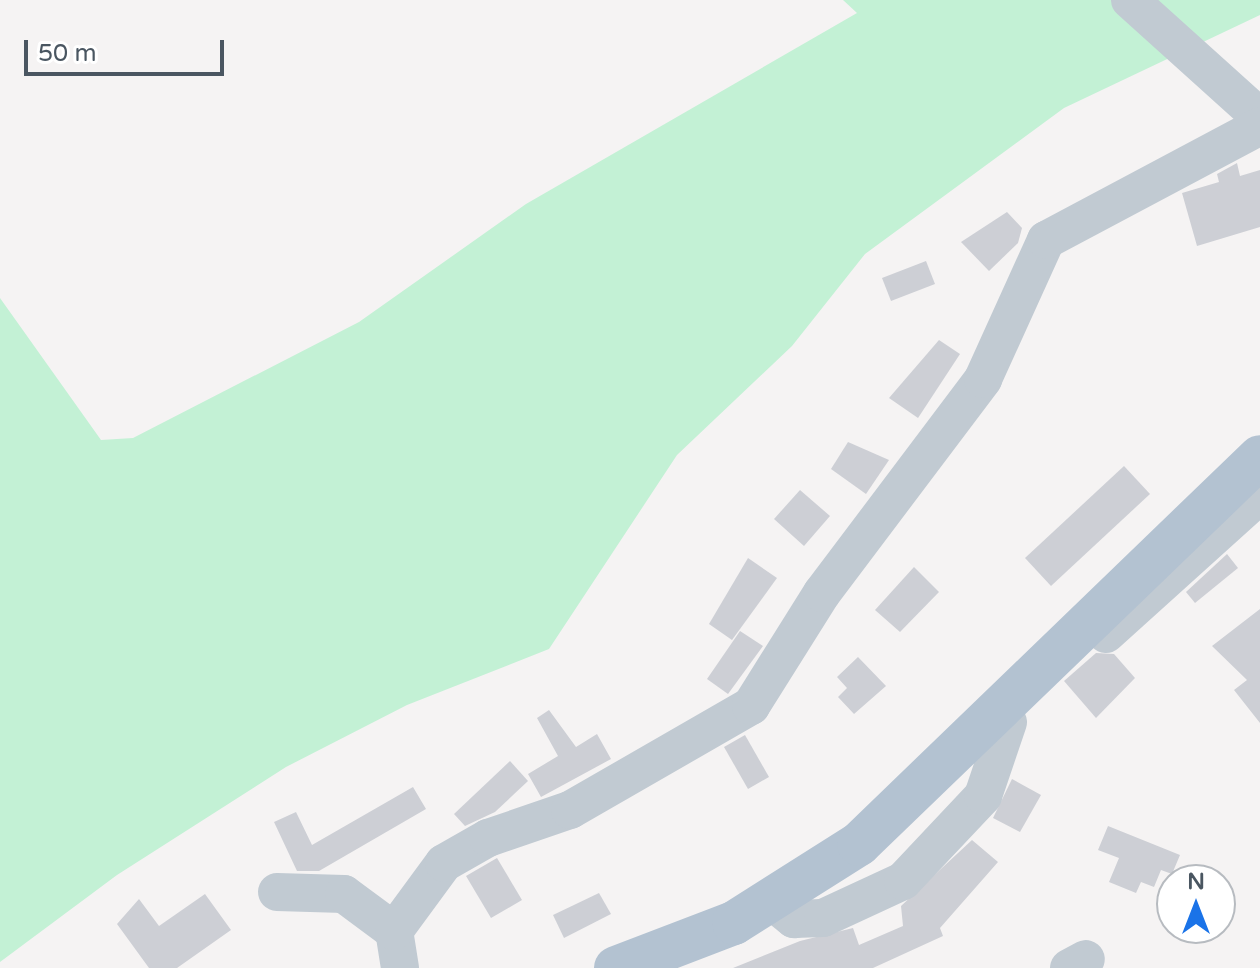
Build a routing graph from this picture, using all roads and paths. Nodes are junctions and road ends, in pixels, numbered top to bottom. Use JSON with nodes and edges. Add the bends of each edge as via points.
{"nodes":[{"id":1,"x":1130,"y":0,"type":"edge"},
{"id":2,"x":1260,"y":117,"type":"edge"},
{"id":3,"x":1260,"y":126,"type":"edge"},
{"id":4,"x":1260,"y":457,"type":"edge"},
{"id":5,"x":1260,"y":495,"type":"edge"},
{"id":6,"x":997,"y":719,"type":"junction"},
{"id":7,"x":277,"y":892,"type":"dead end"},
{"id":8,"x":774,"y":903,"type":"junction"},
{"id":9,"x":397,"y":950,"type":"edge"},
{"id":10,"x":616,"y":968,"type":"edge"}],
"edges":[{"from":1,"to":2,"type":"street"},
{"from":3,"to":9,"type":"street","via":[[1046,240],[983,379],[822,593],[751,706],[545,822],[467,848],[444,863]]},
{"from":4,"to":6,"type":"main road"},
{"from":5,"to":6,"type":"street"},
{"from":6,"to":8,"type":"main road","via":[[859,844]]},
{"from":6,"to":8,"type":"street","via":[[983,796],[903,881],[823,918],[794,919]]},
{"from":7,"to":9,"type":"street","via":[[344,894]]},
{"from":8,"to":10,"type":"main road"}]}
